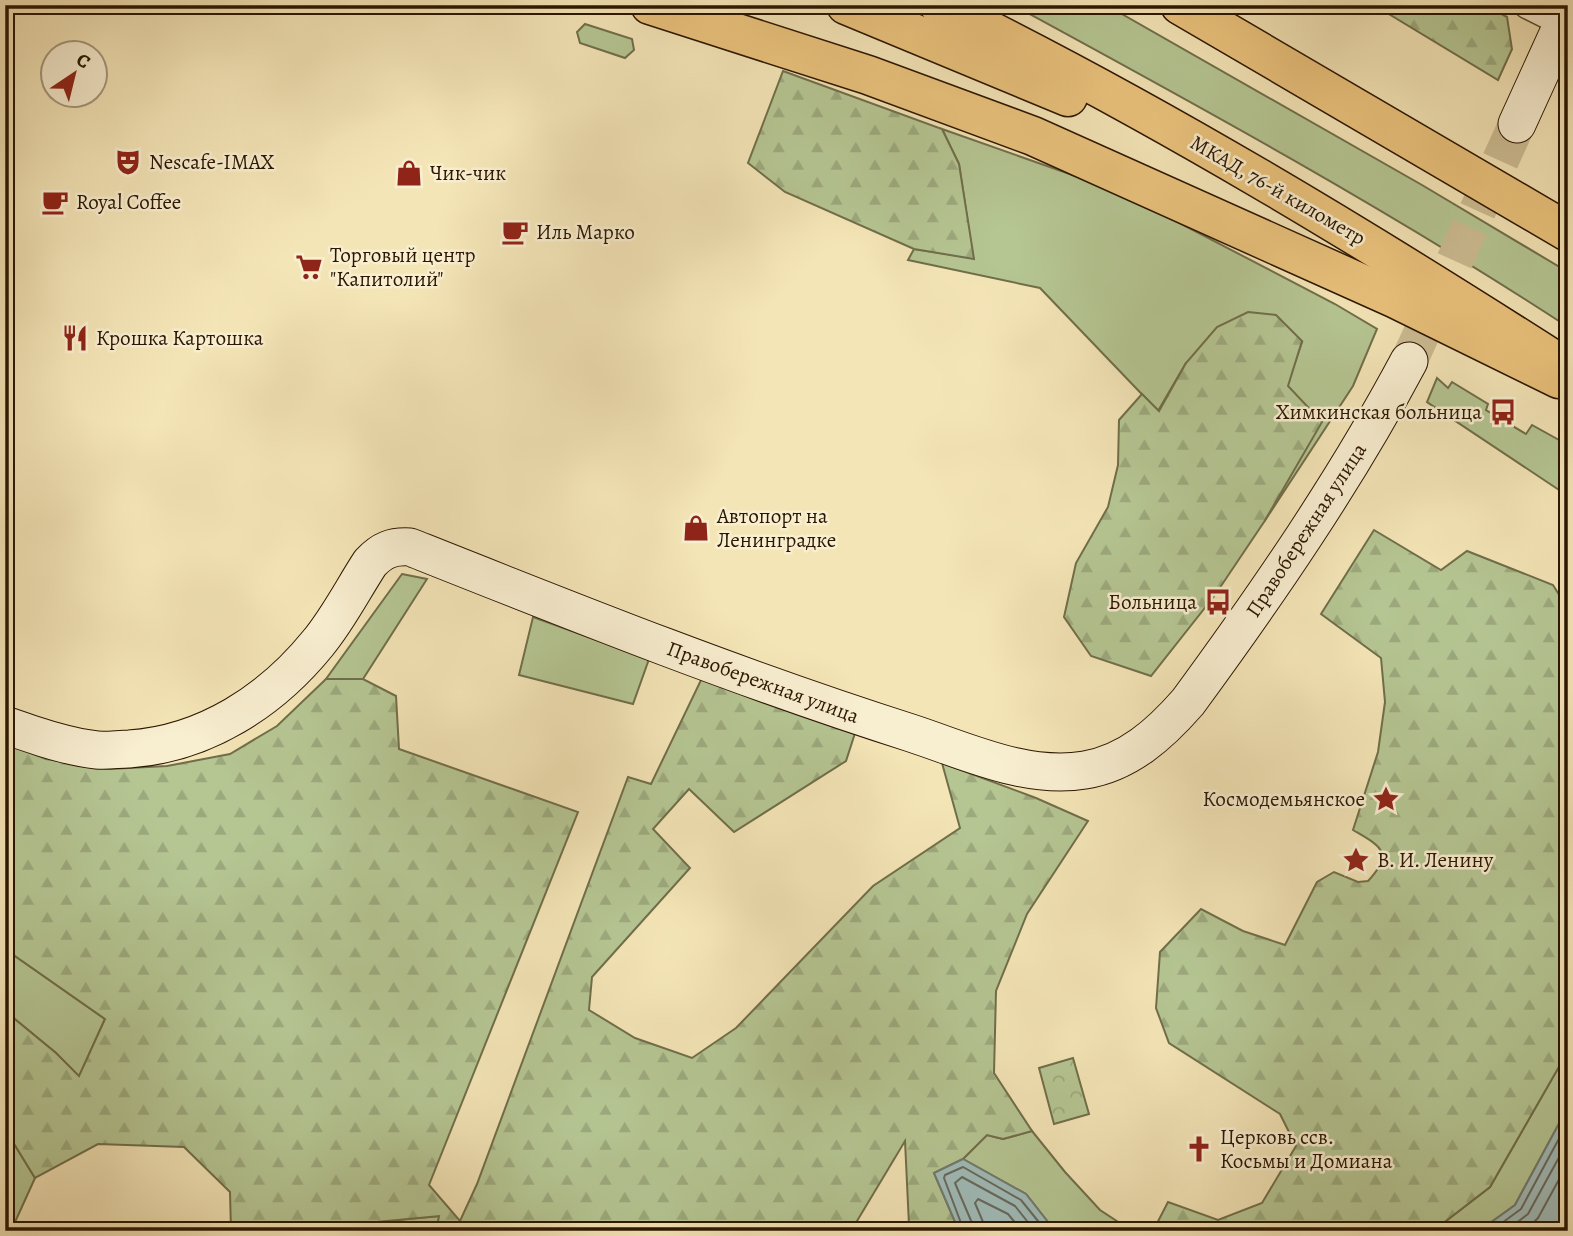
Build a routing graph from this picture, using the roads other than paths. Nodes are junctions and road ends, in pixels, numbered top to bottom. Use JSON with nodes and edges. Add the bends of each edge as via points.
{"nodes":[{"id":1,"x":650,"y":5,"type":"edge"},
{"id":2,"x":846,"y":5,"type":"edge"},
{"id":3,"x":939,"y":5,"type":"edge"},
{"id":4,"x":1180,"y":5,"type":"edge"},
{"id":5,"x":1527,"y":5,"type":"edge"},
{"id":6,"x":1565,"y":18,"type":"edge"},
{"id":7,"x":1517,"y":124,"type":"tunnel mouth"},
{"id":8,"x":1257,"y":176,"type":"junction"},
{"id":9,"x":1568,"y":232,"type":"edge"},
{"id":10,"x":1409,"y":361,"type":"tunnel mouth"},
{"id":11,"x":1568,"y":369,"type":"edge"},
{"id":12,"x":1568,"y":384,"type":"edge"},
{"id":13,"x":5,"y":724,"type":"edge"}],
"edges":[{"from":1,"to":12,"type":"main road","via":[[868,75],[1033,136],[1396,299]]},
{"from":2,"to":8,"type":"main road"},
{"from":3,"to":8,"type":"main road","name":"МКАД, 76-й километр"},
{"from":4,"to":9,"type":"main road"},
{"from":5,"to":6,"type":"street"},
{"from":6,"to":7,"type":"street"},
{"from":8,"to":11,"type":"main road","name":"МКАД, 76-й километр"},
{"from":10,"to":13,"type":"street","name":"Правобережная улица","via":[[1301,544],[1188,702],[1168,726],[1112,763],[1058,772],[1018,768],[679,653],[398,546],[370,563],[321,641],[290,676],[216,727],[185,740],[144,748],[98,750]]}]}
